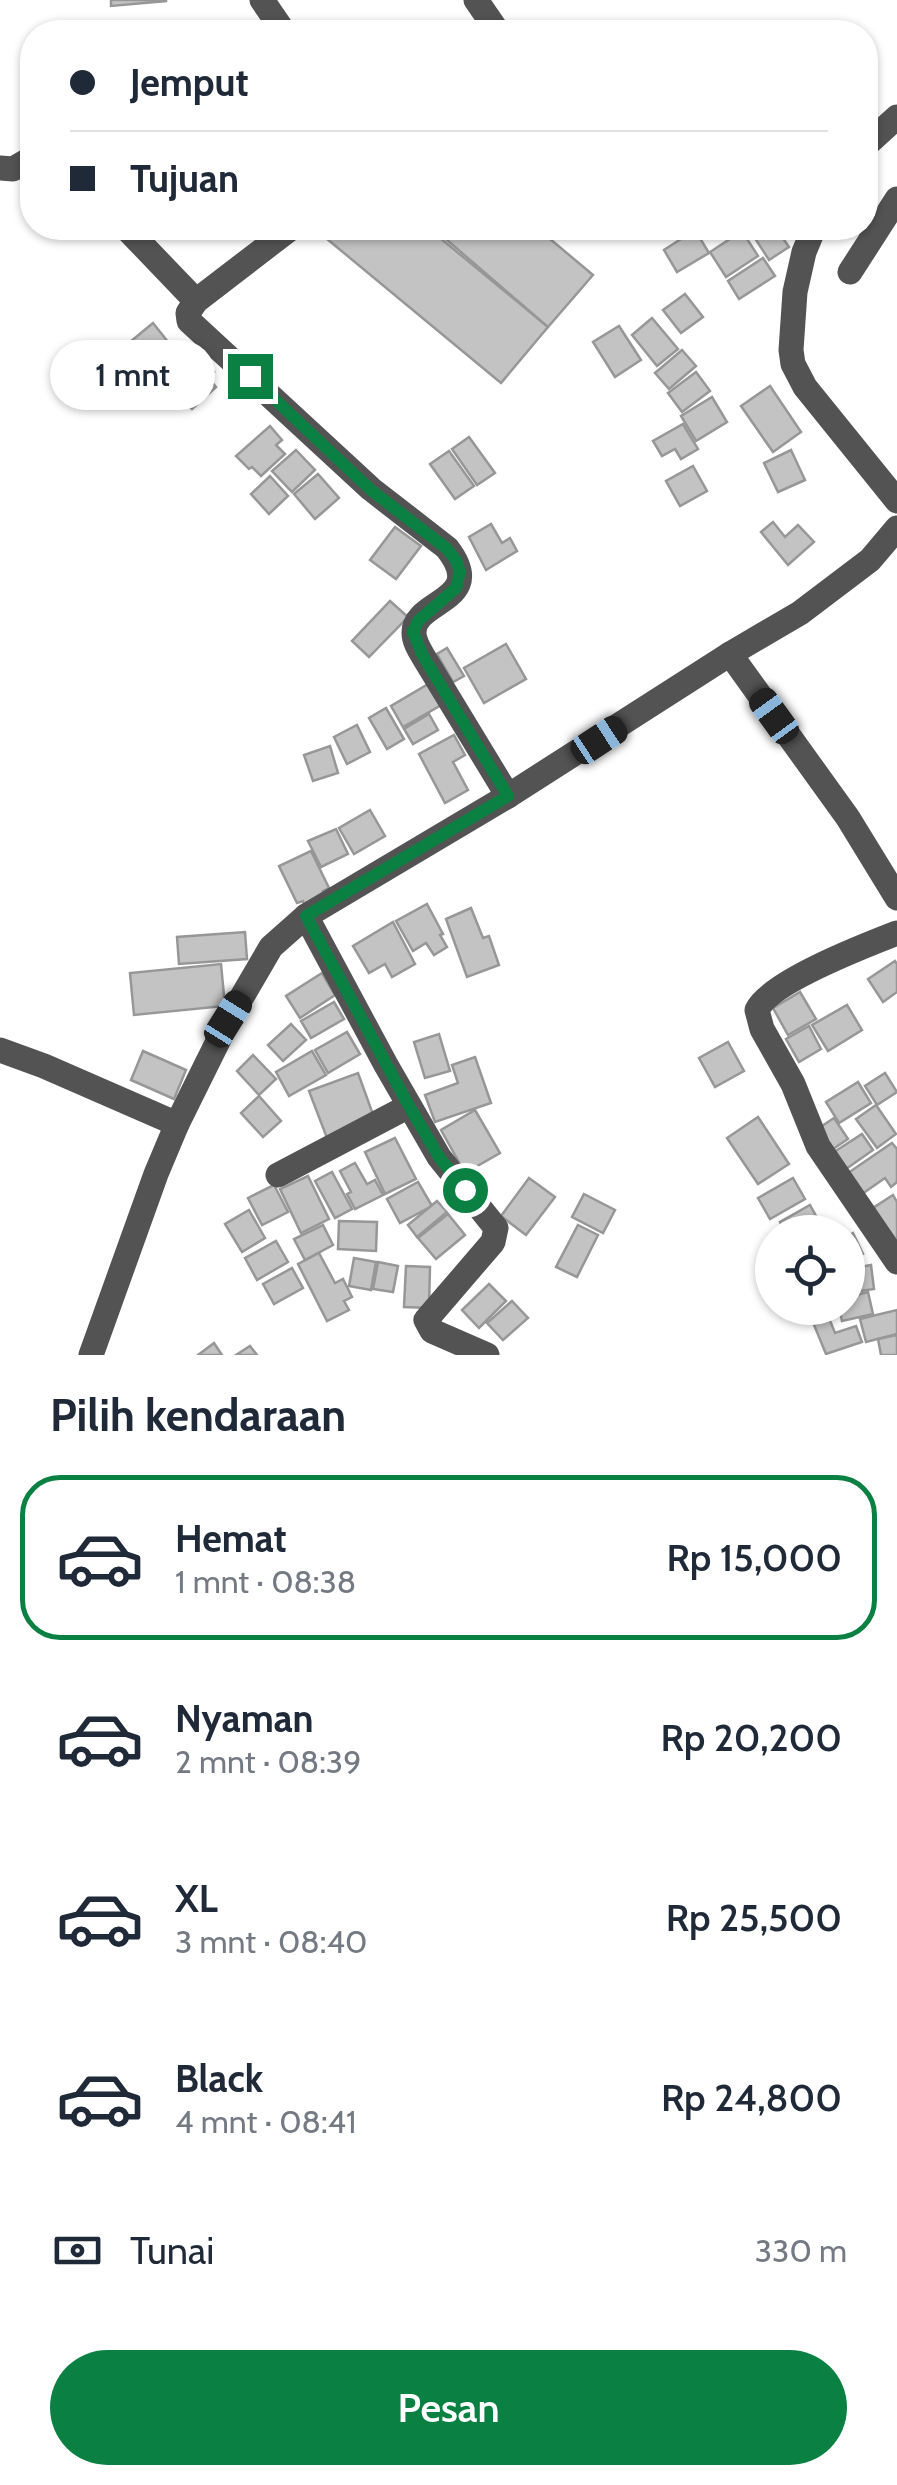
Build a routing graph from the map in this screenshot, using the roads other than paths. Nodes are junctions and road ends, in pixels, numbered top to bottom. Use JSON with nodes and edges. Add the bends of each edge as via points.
{"nodes":[{"id":1,"x":897,"y":200,"type":"edge"},
{"id":2,"x":878,"y":229,"type":"edge"},
{"id":3,"x":138,"y":240,"type":"edge"},
{"id":4,"x":276,"y":240,"type":"edge"},
{"id":5,"x":809,"y":240,"type":"edge"},
{"id":6,"x":871,"y":240,"type":"edge"},
{"id":7,"x":850,"y":272,"type":"dead end"},
{"id":8,"x":196,"y":301,"type":"junction"},
{"id":9,"x":888,"y":473,"type":"edge"},
{"id":10,"x":897,"y":501,"type":"edge"},
{"id":11,"x":897,"y":528,"type":"edge"},
{"id":12,"x":730,"y":654,"type":"junction"},
{"id":13,"x":508,"y":796,"type":"junction"},
{"id":14,"x":897,"y":898,"type":"edge"},
{"id":15,"x":306,"y":916,"type":"junction"},
{"id":16,"x":897,"y":932,"type":"edge"},
{"id":17,"x":0,"y":1050,"type":"edge"},
{"id":18,"x":409,"y":1106,"type":"junction"},
{"id":19,"x":178,"y":1124,"type":"junction"},
{"id":20,"x":278,"y":1176,"type":"dead end"},
{"id":21,"x":897,"y":1262,"type":"edge"},
{"id":22,"x":91,"y":1355,"type":"edge"},
{"id":23,"x":487,"y":1355,"type":"edge"}],
"edges":[{"from":1,"to":2,"type":"street"},
{"from":3,"to":8,"type":"street"},
{"from":4,"to":8,"type":"street"},
{"from":5,"to":9,"type":"street","via":[[795,292],[793,364],[805,388]]},
{"from":6,"to":7,"type":"street"},
{"from":8,"to":13,"type":"street","via":[[189,322],[456,560],[456,588],[413,632]]},
{"from":9,"to":10,"type":"street"},
{"from":11,"to":12,"type":"street","via":[[870,560],[800,613]]},
{"from":12,"to":13,"type":"street"},
{"from":12,"to":14,"type":"street"},
{"from":13,"to":15,"type":"street"},
{"from":15,"to":18,"type":"street"},
{"from":15,"to":19,"type":"street","via":[[271,946]]},
{"from":16,"to":21,"type":"street","via":[[779,989],[757,1010],[818,1146]]},
{"from":17,"to":19,"type":"street"},
{"from":18,"to":20,"type":"street"},
{"from":18,"to":23,"type":"street","via":[[439,1157],[496,1228],[493,1242],[426,1320],[432,1331]]},
{"from":19,"to":22,"type":"street"}]}
